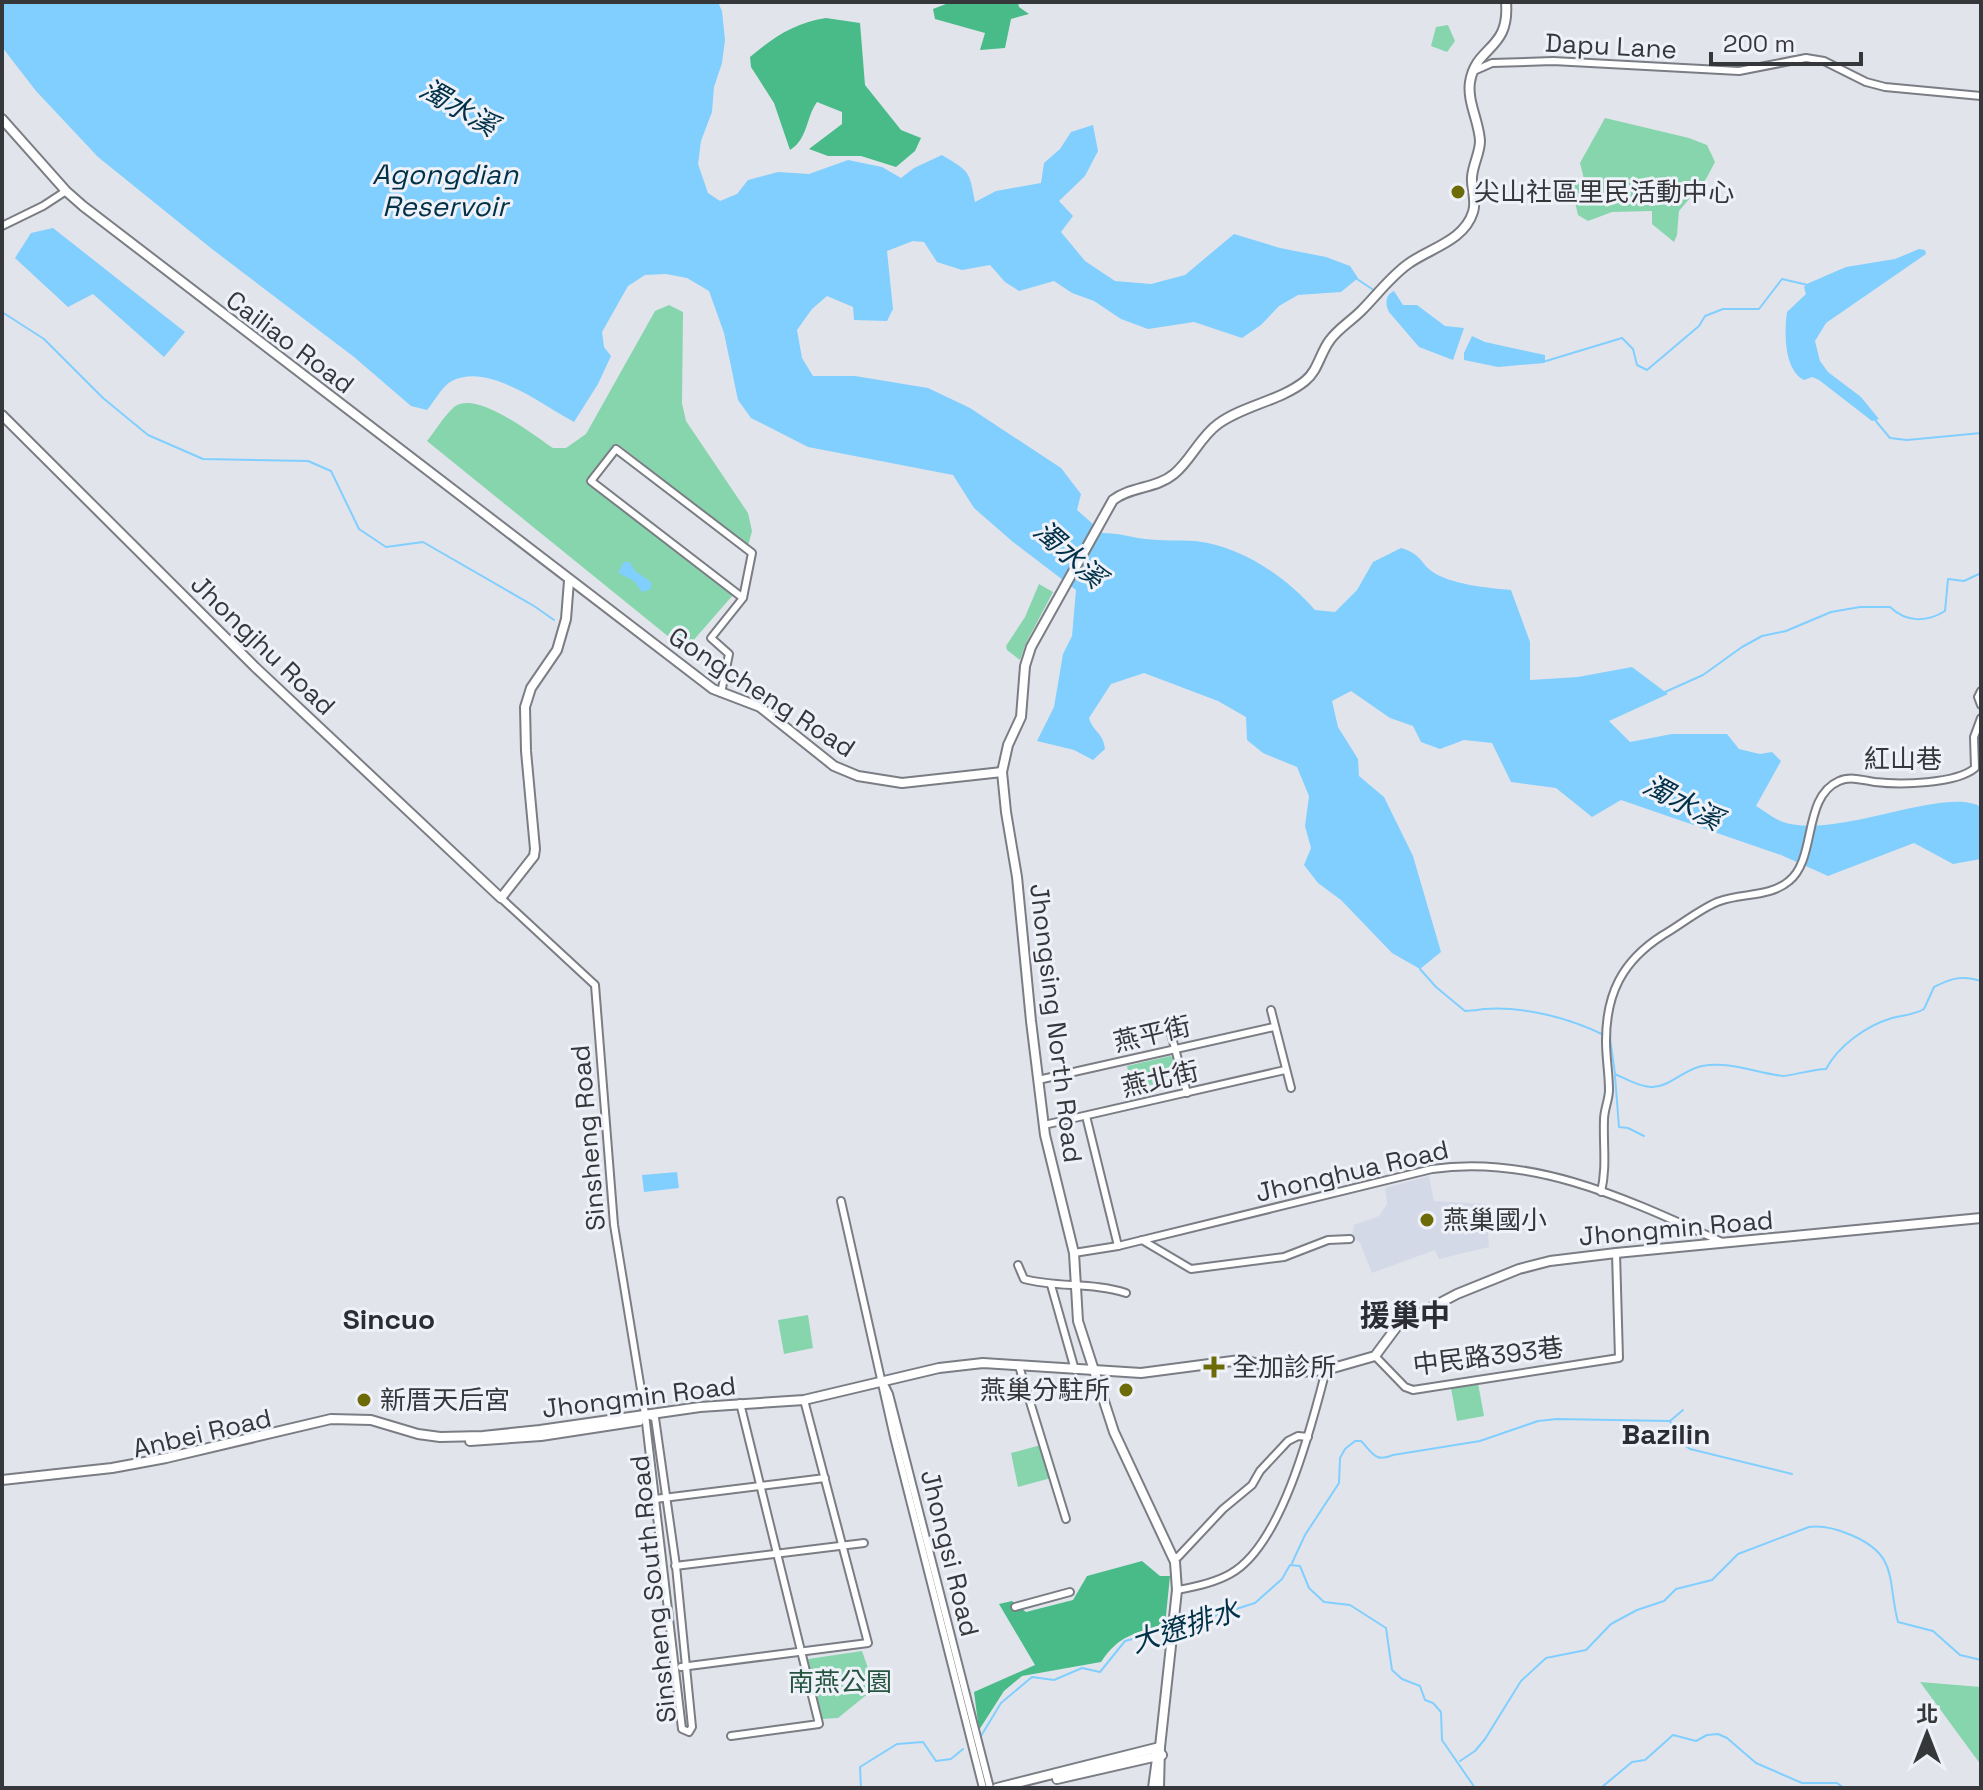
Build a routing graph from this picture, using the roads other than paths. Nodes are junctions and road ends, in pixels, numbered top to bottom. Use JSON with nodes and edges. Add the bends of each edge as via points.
{"nodes":[{"id":1,"x":1506,"y":2,"type":"edge"},
{"id":2,"x":1474,"y":71,"type":"junction"},
{"id":3,"x":1981,"y":96,"type":"edge"},
{"id":4,"x":2,"y":119,"type":"edge"},
{"id":5,"x":66,"y":191,"type":"junction"},
{"id":6,"x":2,"y":226,"type":"edge"},
{"id":7,"x":2,"y":415,"type":"edge"},
{"id":8,"x":569,"y":581,"type":"junction"},
{"id":9,"x":743,"y":598,"type":"junction"},
{"id":10,"x":1981,"y":691,"type":"edge"},
{"id":11,"x":721,"y":693,"type":"junction"},
{"id":12,"x":1981,"y":705,"type":"edge"},
{"id":13,"x":1981,"y":718,"type":"edge"},
{"id":14,"x":1002,"y":772,"type":"junction"},
{"id":15,"x":501,"y":898,"type":"junction"},
{"id":16,"x":1271,"y":1010,"type":"dead end"},
{"id":17,"x":1274,"y":1027,"type":"junction"},
{"id":18,"x":1170,"y":1030,"type":"dead end"},
{"id":19,"x":1175,"y":1050,"type":"junction"},
{"id":20,"x":1285,"y":1070,"type":"junction"},
{"id":21,"x":1038,"y":1080,"type":"junction"},
{"id":22,"x":1291,"y":1088,"type":"dead end"},
{"id":23,"x":1187,"y":1093,"type":"junction"},
{"id":24,"x":1086,"y":1116,"type":"junction"},
{"id":25,"x":1044,"y":1125,"type":"junction"},
{"id":26,"x":1601,"y":1192,"type":"junction"},
{"id":27,"x":841,"y":1201,"type":"dead end"},
{"id":28,"x":1981,"y":1218,"type":"edge"},
{"id":29,"x":1350,"y":1239,"type":"dead end"},
{"id":30,"x":1142,"y":1240,"type":"junction"},
{"id":31,"x":1726,"y":1244,"type":"junction"},
{"id":32,"x":1118,"y":1246,"type":"junction"},
{"id":33,"x":1074,"y":1253,"type":"junction"},
{"id":34,"x":1616,"y":1253,"type":"junction"},
{"id":35,"x":1018,"y":1265,"type":"dead end"},
{"id":36,"x":1051,"y":1285,"type":"junction"},
{"id":37,"x":1075,"y":1285,"type":"junction"},
{"id":38,"x":1126,"y":1293,"type":"dead end"},
{"id":39,"x":1375,"y":1356,"type":"junction"},
{"id":40,"x":1019,"y":1366,"type":"junction"},
{"id":41,"x":1075,"y":1370,"type":"junction"},
{"id":42,"x":1326,"y":1370,"type":"junction"},
{"id":43,"x":1094,"y":1372,"type":"junction"},
{"id":44,"x":883,"y":1383,"type":"junction"},
{"id":45,"x":805,"y":1403,"type":"junction"},
{"id":46,"x":741,"y":1405,"type":"junction"},
{"id":47,"x":644,"y":1417,"type":"junction"},
{"id":48,"x":655,"y":1418,"type":"junction"},
{"id":49,"x":401,"y":1428,"type":"joint"},
{"id":50,"x":408,"y":1435,"type":"joint"},
{"id":51,"x":1308,"y":1437,"type":"junction"},
{"id":52,"x":825,"y":1478,"type":"junction"},
{"id":53,"x":2,"y":1483,"type":"edge"},
{"id":54,"x":760,"y":1485,"type":"junction"},
{"id":55,"x":667,"y":1497,"type":"junction"},
{"id":56,"x":655,"y":1499,"type":"junction"},
{"id":57,"x":1066,"y":1519,"type":"dead end"},
{"id":58,"x":864,"y":1543,"type":"dead end"},
{"id":59,"x":843,"y":1545,"type":"junction"},
{"id":60,"x":778,"y":1554,"type":"junction"},
{"id":61,"x":1174,"y":1557,"type":"junction"},
{"id":62,"x":676,"y":1566,"type":"junction"},
{"id":63,"x":664,"y":1567,"type":"junction"},
{"id":64,"x":1177,"y":1590,"type":"junction"},
{"id":65,"x":1070,"y":1592,"type":"dead end"},
{"id":66,"x":1015,"y":1607,"type":"dead end"},
{"id":67,"x":801,"y":1652,"type":"junction"},
{"id":68,"x":685,"y":1667,"type":"junction"},
{"id":69,"x":674,"y":1668,"type":"junction"},
{"id":70,"x":731,"y":1736,"type":"dead end"},
{"id":71,"x":977,"y":1753,"type":"junction"},
{"id":72,"x":1159,"y":1753,"type":"junction"},
{"id":73,"x":1062,"y":1775,"type":"junction"},
{"id":74,"x":983,"y":1788,"type":"edge"},
{"id":75,"x":990,"y":1788,"type":"edge"},
{"id":76,"x":997,"y":1788,"type":"edge"},
{"id":77,"x":1018,"y":1788,"type":"edge"},
{"id":78,"x":1153,"y":1788,"type":"edge"},
{"id":79,"x":1159,"y":1788,"type":"edge"}],
"edges":[{"from":1,"to":2,"type":"street","via":[[1506,26]]},
{"from":2,"to":3,"type":"street","name":"Dapu Lane","via":[[1492,63],[1553,61],[1715,72],[1806,58],[1885,87]]},
{"from":2,"to":14,"type":"street","via":[[1470,94],[1480,141],[1470,220],[1457,236],[1409,264],[1378,293],[1330,340],[1307,379],[1219,423],[1161,482],[1124,491],[1113,500],[1031,647],[1021,717]]},
{"from":4,"to":5,"type":"street","name":"Cailiao Road"},
{"from":5,"to":6,"type":"street"},
{"from":5,"to":8,"type":"street","name":"Cailiao Road"},
{"from":7,"to":15,"type":"street","name":"Jhongjhu Road","via":[[255,667]]},
{"from":8,"to":11,"type":"street","name":"Gongcheng Road"},
{"from":8,"to":15,"type":"street","via":[[557,650],[531,688],[525,707],[534,856]]},
{"from":9,"to":9,"type":"street","via":[[752,553],[616,449],[591,481]]},
{"from":9,"to":11,"type":"street","via":[[711,638],[729,654]]},
{"from":10,"to":12,"type":"street"},
{"from":11,"to":14,"type":"street","name":"Gongcheng Road","via":[[760,707],[834,766],[858,776],[902,783]]},
{"from":13,"to":26,"type":"street","name":"紅山巷","via":[[1974,737],[1975,768],[1942,781],[1841,780],[1820,799],[1798,871],[1788,882],[1776,890],[1718,901],[1651,945],[1617,979],[1606,1040],[1609,1093],[1603,1116]]},
{"from":14,"to":21,"type":"street","name":"Jhongsing North Road"},
{"from":15,"to":47,"type":"street","name":"Sinsheng Road","via":[[595,985],[614,1225]]},
{"from":16,"to":17,"type":"street"},
{"from":17,"to":19,"type":"street","name":"燕平街"},
{"from":17,"to":20,"type":"street"},
{"from":18,"to":19,"type":"street"},
{"from":19,"to":21,"type":"street","name":"燕平街"},
{"from":19,"to":23,"type":"street"},
{"from":20,"to":22,"type":"street"},
{"from":20,"to":23,"type":"street","name":"燕北街"},
{"from":21,"to":25,"type":"street","name":"Jhongsing North Road"},
{"from":23,"to":24,"type":"street","name":"燕北街"},
{"from":24,"to":25,"type":"street","name":"燕北街"},
{"from":24,"to":32,"type":"street"},
{"from":25,"to":33,"type":"street","name":"Jhongsing North Road"},
{"from":26,"to":30,"type":"street","name":"Jhonghua Road","via":[[1532,1170],[1460,1165]]},
{"from":26,"to":31,"type":"street","name":"Jhonghua Road"},
{"from":27,"to":44,"type":"street","name":"Jhongsi Road"},
{"from":28,"to":31,"type":"street","name":"Jhongmin Road"},
{"from":29,"to":30,"type":"street","via":[[1328,1240],[1284,1257],[1191,1269]]},
{"from":30,"to":32,"type":"street","name":"Jhonghua Road"},
{"from":31,"to":34,"type":"street","name":"Jhongmin Road"},
{"from":32,"to":33,"type":"street","name":"Jhonghua Road"},
{"from":33,"to":37,"type":"street","name":"Jhongsing North Road"},
{"from":34,"to":39,"type":"street","name":"Jhongmin Road","via":[[1550,1261],[1465,1290],[1402,1321]]},
{"from":34,"to":39,"type":"street","name":"中民路393巷","via":[[1619,1358],[1413,1390]]},
{"from":35,"to":36,"type":"street","via":[[1024,1279]]},
{"from":36,"to":37,"type":"street"},
{"from":36,"to":41,"type":"street"},
{"from":37,"to":38,"type":"street"},
{"from":37,"to":43,"type":"street","name":"Jhongsing North Road","via":[[1078,1321]]},
{"from":39,"to":42,"type":"street","name":"Jhongmin Road"},
{"from":40,"to":41,"type":"street","name":"Jhongmin Road"},
{"from":40,"to":44,"type":"street","name":"Jhongmin Road","via":[[939,1368]]},
{"from":40,"to":57,"type":"street"},
{"from":41,"to":43,"type":"street","name":"Jhongmin Road"},
{"from":42,"to":43,"type":"street","name":"Jhongmin Road","via":[[1300,1372],[1240,1360],[1141,1373]]},
{"from":42,"to":51,"type":"street"},
{"from":43,"to":61,"type":"street","name":"Jhongsing North Road","via":[[1126,1460]]},
{"from":44,"to":45,"type":"street","name":"Jhongmin Road"},
{"from":44,"to":71,"type":"street","name":"Jhongsi Road"},
{"from":45,"to":46,"type":"street","name":"Jhongmin Road"},
{"from":45,"to":52,"type":"street"},
{"from":46,"to":47,"type":"street","name":"Jhongmin Road"},
{"from":46,"to":48,"type":"street","name":"Jhongmin Road"},
{"from":46,"to":54,"type":"street"},
{"from":47,"to":48,"type":"street","name":"Jhongmin Road"},
{"from":47,"to":49,"type":"street","name":"Jhongmin Road","via":[[483,1436],[440,1437]]},
{"from":47,"to":50,"type":"street","name":"Jhongmin Road","via":[[483,1442],[427,1441]]},
{"from":47,"to":56,"type":"street","name":"Sinsheng South Road"},
{"from":48,"to":55,"type":"street","name":"Sinsheng South Road"},
{"from":49,"to":53,"type":"street","name":"Anbei Road","via":[[331,1419],[152,1461]]},
{"from":50,"to":53,"type":"street","name":"Anbei Road","via":[[371,1425],[329,1425],[144,1468]]},
{"from":51,"to":61,"type":"street","via":[[1288,1441],[1252,1485]]},
{"from":51,"to":64,"type":"street","via":[[1295,1478],[1252,1554],[1230,1575]]},
{"from":52,"to":54,"type":"street"},
{"from":52,"to":59,"type":"street"},
{"from":54,"to":55,"type":"street"},
{"from":54,"to":60,"type":"street"},
{"from":55,"to":56,"type":"street"},
{"from":55,"to":62,"type":"street","name":"Sinsheng South Road"},
{"from":56,"to":63,"type":"street","name":"Sinsheng South Road"},
{"from":58,"to":59,"type":"street"},
{"from":59,"to":60,"type":"street"},
{"from":59,"to":67,"type":"street","via":[[868,1643]]},
{"from":60,"to":62,"type":"street"},
{"from":60,"to":67,"type":"street"},
{"from":61,"to":64,"type":"street"},
{"from":62,"to":63,"type":"street"},
{"from":62,"to":68,"type":"street","name":"Sinsheng South Road"},
{"from":63,"to":69,"type":"street","name":"Sinsheng South Road"},
{"from":64,"to":72,"type":"street"},
{"from":65,"to":66,"type":"street"},
{"from":67,"to":68,"type":"street"},
{"from":67,"to":70,"type":"street","via":[[819,1724]]},
{"from":68,"to":69,"type":"street"},
{"from":68,"to":69,"type":"street","name":"Sinsheng South Road","via":[[689,1732],[682,1729]]},
{"from":71,"to":74,"type":"street"},
{"from":71,"to":75,"type":"street"},
{"from":72,"to":73,"type":"street"},
{"from":72,"to":78,"type":"street"},
{"from":72,"to":79,"type":"street"},
{"from":73,"to":76,"type":"street"},
{"from":73,"to":77,"type":"street"}]}
